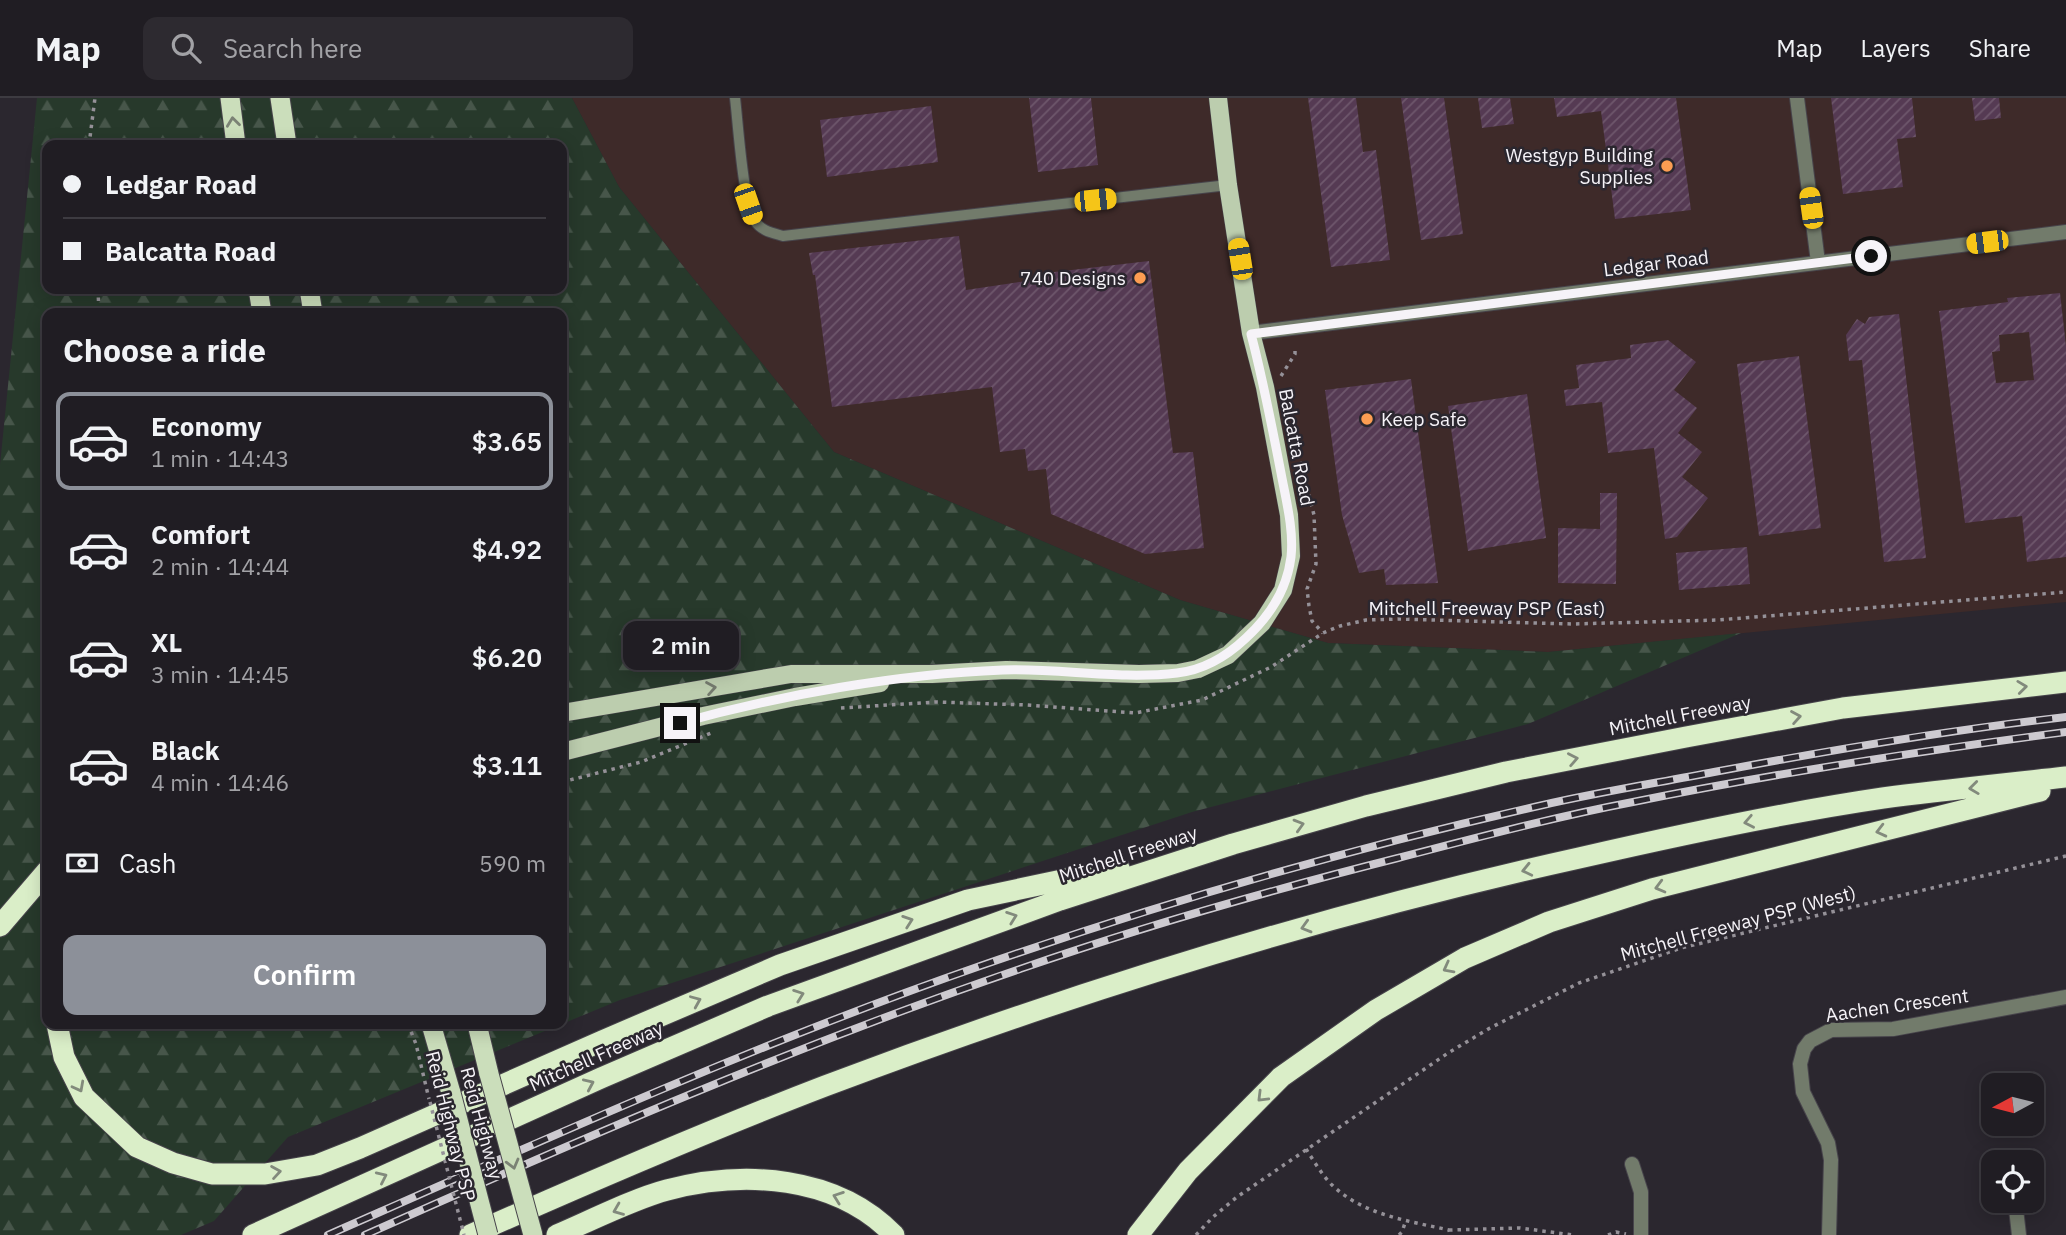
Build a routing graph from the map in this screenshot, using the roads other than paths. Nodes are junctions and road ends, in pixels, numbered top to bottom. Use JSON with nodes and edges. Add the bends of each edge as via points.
{"nodes":[{"id":1,"x":230,"y":98,"type":"edge"},
{"id":2,"x":280,"y":98,"type":"edge"},
{"id":3,"x":735,"y":98,"type":"edge"},
{"id":4,"x":1218,"y":98,"type":"edge"},
{"id":5,"x":1797,"y":98,"type":"edge"},
{"id":6,"x":235,"y":140,"type":"edge"},
{"id":7,"x":286,"y":140,"type":"edge"},
{"id":8,"x":1228,"y":185,"type":"junction"},
{"id":9,"x":2066,"y":232,"type":"edge"},
{"id":10,"x":1818,"y":262,"type":"junction"},
{"id":11,"x":1251,"y":334,"type":"junction"},
{"id":12,"x":932,"y":674,"type":"junction"},
{"id":13,"x":2066,"y":682,"type":"edge"},
{"id":14,"x":567,"y":712,"type":"edge"},
{"id":15,"x":567,"y":751,"type":"edge"},
{"id":16,"x":2066,"y":777,"type":"edge"},
{"id":17,"x":2066,"y":785,"type":"edge"},
{"id":18,"x":1233,"y":844,"type":"junction"},
{"id":19,"x":42,"y":877,"type":"edge"},
{"id":20,"x":0,"y":926,"type":"edge"},
{"id":21,"x":2066,"y":997,"type":"edge"},
{"id":22,"x":58,"y":1029,"type":"edge"},
{"id":23,"x":432,"y":1029,"type":"edge"},
{"id":24,"x":478,"y":1029,"type":"edge"},
{"id":25,"x":1632,"y":1164,"type":"dead end"},
{"id":26,"x":2017,"y":1213,"type":"edge"},
{"id":27,"x":253,"y":1235,"type":"edge"},
{"id":28,"x":470,"y":1235,"type":"edge"},
{"id":29,"x":488,"y":1235,"type":"edge"},
{"id":30,"x":533,"y":1235,"type":"edge"},
{"id":31,"x":557,"y":1235,"type":"edge"},
{"id":32,"x":894,"y":1235,"type":"edge"},
{"id":33,"x":1138,"y":1235,"type":"edge"},
{"id":34,"x":1639,"y":1235,"type":"edge"},
{"id":35,"x":1829,"y":1235,"type":"edge"},
{"id":36,"x":2020,"y":1235,"type":"edge"}],
"edges":[{"from":6,"to":1,"type":"highway","one_way":true},
{"from":2,"to":7,"type":"highway"},
{"from":3,"to":8,"type":"lane","via":[[751,213],[766,231],[783,236]]},
{"from":4,"to":8,"type":"main road","name":"Balcatta Road"},
{"from":5,"to":10,"type":"street"},
{"from":8,"to":11,"type":"main road","name":"Balcatta Road"},
{"from":9,"to":10,"type":"street","name":"Ledgar Road"},
{"from":10,"to":11,"type":"street","name":"Ledgar Road"},
{"from":11,"to":12,"type":"main road","name":"Balcatta Road","via":[[1289,515],[1291,556],[1283,590],[1262,623],[1228,655],[1178,673],[1006,670]]},
{"from":14,"to":12,"type":"main road","name":"Balcatta Road","one_way":true,"via":[[791,674]]},
{"from":12,"to":15,"type":"main road","name":"Balcatta Road","via":[[768,702]]},
{"from":18,"to":13,"type":"highway","name":"Mitchell Freeway","one_way":true,"via":[[1506,772],[1843,708]]},
{"from":16,"to":28,"type":"highway","one_way":true,"via":[[1883,798],[1668,838],[1475,881],[1211,954],[1068,999],[825,1086]]},
{"from":17,"to":33,"type":"highway","one_way":true,"via":[[1652,889],[1549,922],[1465,958],[1376,1010],[1282,1077],[1188,1171]]},
{"from":22,"to":18,"type":"highway","one_way":true,"via":[[64,1057],[84,1097],[137,1147],[212,1174],[265,1174],[338,1157],[780,965],[956,905]]},
{"from":27,"to":18,"type":"highway","name":"Mitchell Freeway","one_way":true,"via":[[768,1006],[1060,900]]},
{"from":19,"to":20,"type":"highway"},
{"from":21,"to":35,"type":"street","name":"Aachen Crescent","via":[[1893,1029],[1831,1030],[1810,1041],[1800,1064],[1801,1078],[1803,1092],[1828,1143],[1832,1175]]},
{"from":23,"to":29,"type":"highway","name":"Reid Highway","bridge":true},
{"from":24,"to":30,"type":"highway","name":"Reid Highway","one_way":true,"bridge":true},
{"from":25,"to":34,"type":"street","via":[[1641,1192]]},
{"from":26,"to":36,"type":"street"},
{"from":32,"to":31,"type":"highway","one_way":true,"via":[[845,1198],[794,1183],[744,1180],[665,1191]]}]}
